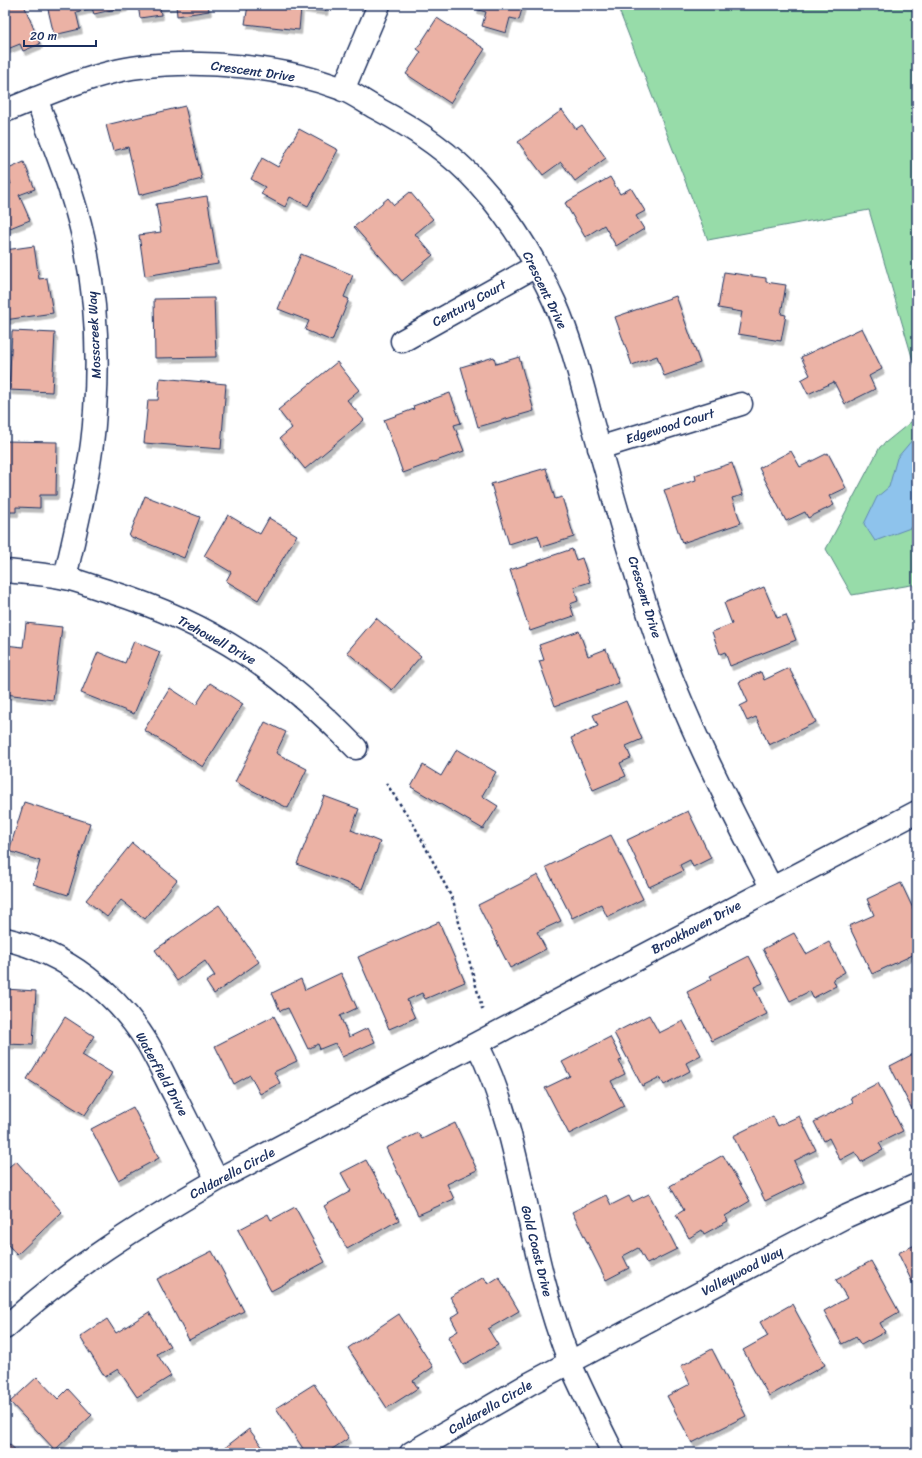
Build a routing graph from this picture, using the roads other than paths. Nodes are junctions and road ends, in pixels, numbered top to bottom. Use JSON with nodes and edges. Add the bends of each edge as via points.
{"nodes":[{"id":1,"x":379,"y":5,"type":"edge"},
{"id":2,"x":343,"y":90,"type":"junction"},
{"id":3,"x":36,"y":98,"type":"junction"},
{"id":4,"x":5,"y":111,"type":"edge"},
{"id":5,"x":536,"y":266,"type":"junction"},
{"id":6,"x":402,"y":340,"type":"dead end"},
{"id":7,"x":741,"y":404,"type":"dead end"},
{"id":8,"x":599,"y":448,"type":"junction"},
{"id":9,"x":5,"y":571,"type":"edge"},
{"id":10,"x":65,"y":578,"type":"junction"},
{"id":11,"x":356,"y":748,"type":"dead end"},
{"id":12,"x":917,"y":812,"type":"edge"},
{"id":13,"x":771,"y":887,"type":"junction"},
{"id":14,"x":5,"y":939,"type":"edge"},
{"id":15,"x":477,"y":1044,"type":"junction"},
{"id":16,"x":218,"y":1180,"type":"junction"},
{"id":17,"x":917,"y":1185,"type":"edge"},
{"id":18,"x":5,"y":1328,"type":"edge"},
{"id":19,"x":570,"y":1362,"type":"junction"},
{"id":20,"x":411,"y":1453,"type":"edge"},
{"id":21,"x":613,"y":1453,"type":"edge"}],
"edges":[{"from":1,"to":2,"type":"street"},
{"from":2,"to":3,"type":"street","name":"Crescent Drive","via":[[284,73],[233,66],[188,64],[137,67],[87,80]]},
{"from":2,"to":5,"type":"street","name":"Crescent Drive","via":[[402,122],[444,150],[484,190],[509,221]]},
{"from":3,"to":4,"type":"street","name":"Crescent Drive"},
{"from":3,"to":10,"type":"street","name":"Mosscreek Way","via":[[68,183],[83,236],[93,295],[97,358],[95,412],[87,472]]},
{"from":5,"to":6,"type":"street","name":"Century Court"},
{"from":5,"to":8,"type":"street","name":"Crescent Drive","via":[[555,304],[570,344]]},
{"from":7,"to":8,"type":"street","name":"Edgewood Court"},
{"from":8,"to":13,"type":"street","name":"Crescent Drive","via":[[656,637],[696,738]]},
{"from":9,"to":10,"type":"street","name":"Trehowell Drive"},
{"from":10,"to":11,"type":"street","name":"Trehowell Drive","via":[[142,602],[193,623],[243,651],[321,712]]},
{"from":12,"to":13,"type":"street","name":"Brookhaven Drive"},
{"from":13,"to":15,"type":"street","name":"Brookhaven Drive"},
{"from":14,"to":16,"type":"street","name":"Waterfield Drive","via":[[51,955],[78,969],[106,992],[128,1016],[148,1044]]},
{"from":15,"to":16,"type":"street","name":"Caldarella Circle"},
{"from":15,"to":19,"type":"street","name":"Gold Coast Drive","via":[[491,1072],[503,1107],[544,1283]]},
{"from":16,"to":18,"type":"street","name":"Caldarella Circle","via":[[158,1214],[97,1256],[54,1287]]},
{"from":17,"to":19,"type":"street","name":"Valleywood Way","via":[[840,1219]]},
{"from":19,"to":20,"type":"street","name":"Caldarella Circle"},
{"from":19,"to":21,"type":"street","name":"Gold Coast Drive"}]}
